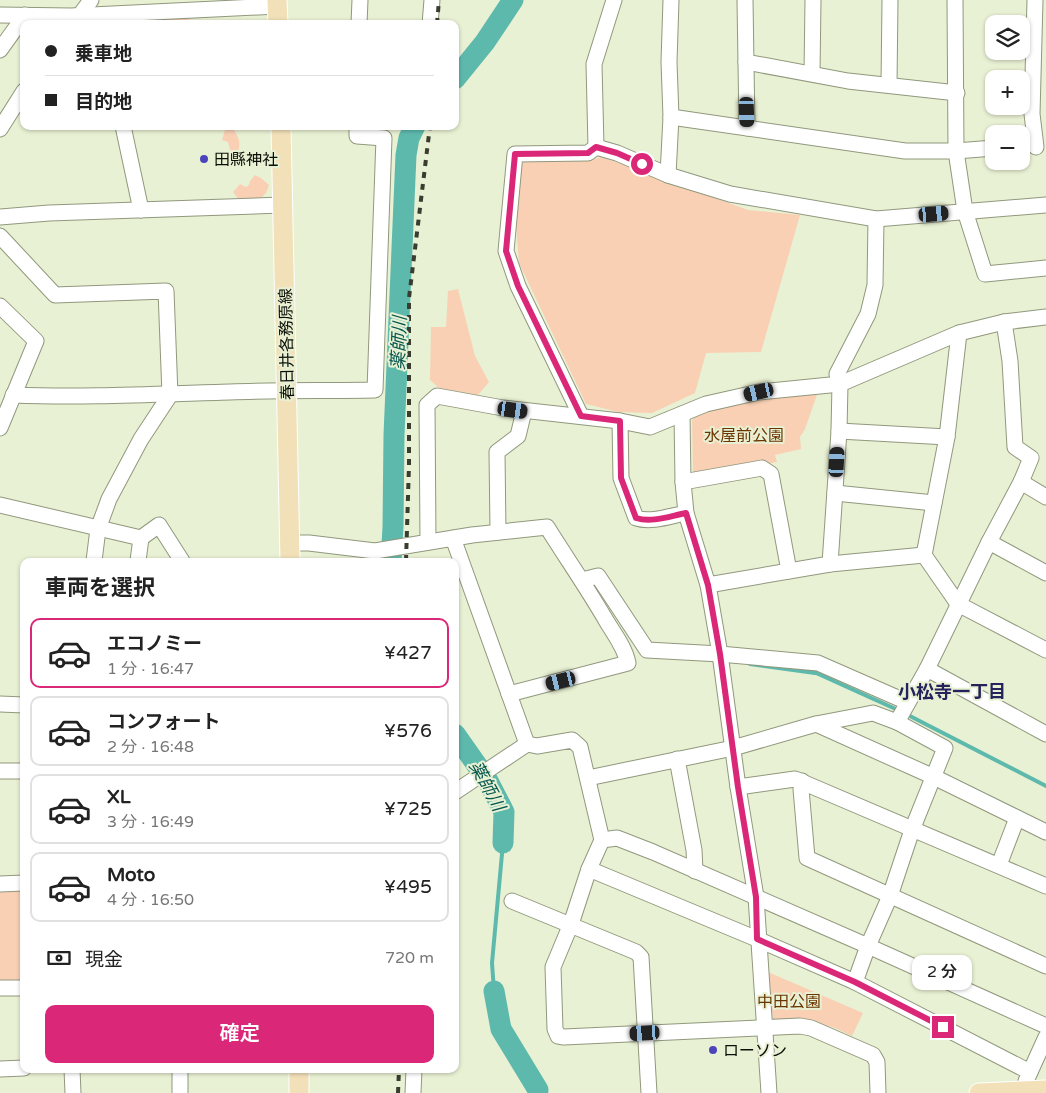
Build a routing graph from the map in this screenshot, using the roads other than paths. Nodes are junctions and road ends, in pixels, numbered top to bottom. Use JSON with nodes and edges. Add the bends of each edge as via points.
{"nodes":[{"id":1,"x":91,"y":0,"type":"edge"},
{"id":2,"x":360,"y":0,"type":"edge"},
{"id":3,"x":432,"y":0,"type":"edge"},
{"id":4,"x":614,"y":0,"type":"edge"},
{"id":5,"x":671,"y":0,"type":"edge"},
{"id":6,"x":745,"y":0,"type":"edge"},
{"id":7,"x":813,"y":0,"type":"edge"},
{"id":8,"x":890,"y":0,"type":"edge"},
{"id":9,"x":955,"y":0,"type":"edge"},
{"id":10,"x":1035,"y":0,"type":"edge"},
{"id":11,"x":278,"y":10,"type":"edge"},
{"id":12,"x":0,"y":15,"type":"edge"},
{"id":13,"x":25,"y":15,"type":"junction"},
{"id":14,"x":72,"y":18,"type":"edge"},
{"id":15,"x":101,"y":19,"type":"edge"},
{"id":16,"x":21,"y":20,"type":"edge"},
{"id":17,"x":359,"y":20,"type":"edge"},
{"id":18,"x":430,"y":20,"type":"edge"},
{"id":19,"x":20,"y":22,"type":"edge"},
{"id":20,"x":0,"y":50,"type":"edge"},
{"id":21,"x":746,"y":62,"type":"junction"},
{"id":22,"x":812,"y":73,"type":"junction"},
{"id":23,"x":889,"y":85,"type":"junction"},
{"id":24,"x":957,"y":93,"type":"junction"},
{"id":25,"x":17,"y":114,"type":"edge"},
{"id":26,"x":671,"y":117,"type":"junction"},
{"id":27,"x":747,"y":128,"type":"junction"},
{"id":28,"x":0,"y":129,"type":"edge"},
{"id":29,"x":124,"y":130,"type":"edge"},
{"id":30,"x":282,"y":130,"type":"edge"},
{"id":31,"x":357,"y":130,"type":"edge"},
{"id":32,"x":596,"y":147,"type":"junction"},
{"id":33,"x":1034,"y":147,"type":"edge"},
{"id":34,"x":985,"y":149,"type":"edge"},
{"id":35,"x":956,"y":151,"type":"junction"},
{"id":36,"x":668,"y":174,"type":"junction"},
{"id":37,"x":283,"y":205,"type":"junction"},
{"id":38,"x":1046,"y":205,"type":"edge"},
{"id":39,"x":142,"y":210,"type":"junction"},
{"id":40,"x":965,"y":212,"type":"junction"},
{"id":41,"x":0,"y":218,"type":"edge"},
{"id":42,"x":876,"y":219,"type":"junction"},
{"id":43,"x":0,"y":236,"type":"edge"},
{"id":44,"x":1046,"y":268,"type":"edge"},
{"id":45,"x":0,"y":306,"type":"edge"},
{"id":46,"x":1046,"y":317,"type":"edge"},
{"id":47,"x":1004,"y":322,"type":"junction"},
{"id":48,"x":959,"y":333,"type":"junction"},
{"id":49,"x":840,"y":384,"type":"junction"},
{"id":50,"x":287,"y":391,"type":"junction"},
{"id":51,"x":13,"y":395,"type":"junction"},
{"id":52,"x":170,"y":395,"type":"junction"},
{"id":53,"x":524,"y":411,"type":"junction"},
{"id":54,"x":682,"y":414,"type":"junction"},
{"id":55,"x":581,"y":416,"type":"junction"},
{"id":56,"x":620,"y":421,"type":"junction"},
{"id":57,"x":0,"y":428,"type":"edge"},
{"id":58,"x":839,"y":431,"type":"junction"},
{"id":59,"x":946,"y":437,"type":"junction"},
{"id":60,"x":683,"y":482,"type":"junction"},
{"id":61,"x":1021,"y":482,"type":"junction"},
{"id":62,"x":835,"y":493,"type":"junction"},
{"id":63,"x":1046,"y":496,"type":"edge"},
{"id":64,"x":934,"y":503,"type":"junction"},
{"id":65,"x":0,"y":505,"type":"edge"},
{"id":66,"x":686,"y":513,"type":"junction"},
{"id":67,"x":98,"y":529,"type":"junction"},
{"id":68,"x":498,"y":532,"type":"junction"},
{"id":69,"x":141,"y":538,"type":"junction"},
{"id":70,"x":453,"y":538,"type":"junction"},
{"id":71,"x":428,"y":542,"type":"junction"},
{"id":72,"x":989,"y":542,"type":"junction"},
{"id":73,"x":290,"y":552,"type":"edge"},
{"id":74,"x":924,"y":555,"type":"junction"},
{"id":75,"x":94,"y":558,"type":"edge"},
{"id":76,"x":138,"y":558,"type":"edge"},
{"id":77,"x":180,"y":558,"type":"edge"},
{"id":78,"x":830,"y":564,"type":"junction"},
{"id":79,"x":789,"y":571,"type":"junction"},
{"id":80,"x":1046,"y":573,"type":"edge"},
{"id":81,"x":582,"y":580,"type":"junction"},
{"id":82,"x":708,"y":585,"type":"junction"},
{"id":83,"x":958,"y":604,"type":"junction"},
{"id":84,"x":1046,"y":650,"type":"edge"},
{"id":85,"x":720,"y":654,"type":"junction"},
{"id":86,"x":927,"y":669,"type":"junction"},
{"id":87,"x":509,"y":694,"type":"junction"},
{"id":88,"x":907,"y":702,"type":"junction"},
{"id":89,"x":0,"y":704,"type":"edge"},
{"id":90,"x":20,"y":705,"type":"edge"},
{"id":91,"x":897,"y":722,"type":"junction"},
{"id":92,"x":816,"y":724,"type":"junction"},
{"id":93,"x":1046,"y":734,"type":"edge"},
{"id":94,"x":527,"y":744,"type":"junction"},
{"id":95,"x":733,"y":748,"type":"junction"},
{"id":96,"x":677,"y":759,"type":"junction"},
{"id":97,"x":0,"y":771,"type":"edge"},
{"id":98,"x":20,"y":771,"type":"edge"},
{"id":99,"x":934,"y":777,"type":"junction"},
{"id":100,"x":588,"y":778,"type":"junction"},
{"id":101,"x":802,"y":782,"type":"junction"},
{"id":102,"x":738,"y":787,"type":"junction"},
{"id":103,"x":459,"y":790,"type":"edge"},
{"id":104,"x":1017,"y":818,"type":"junction"},
{"id":105,"x":912,"y":830,"type":"junction"},
{"id":106,"x":1046,"y":832,"type":"edge"},
{"id":107,"x":602,"y":840,"type":"junction"},
{"id":108,"x":999,"y":865,"type":"junction"},
{"id":109,"x":589,"y":870,"type":"junction"},
{"id":110,"x":695,"y":872,"type":"junction"},
{"id":111,"x":20,"y":883,"type":"edge"},
{"id":112,"x":0,"y":884,"type":"edge"},
{"id":113,"x":1046,"y":886,"type":"edge"},
{"id":114,"x":890,"y":896,"type":"junction"},
{"id":115,"x":756,"y":897,"type":"junction"},
{"id":116,"x":512,"y":901,"type":"dead end"},
{"id":117,"x":571,"y":924,"type":"junction"},
{"id":118,"x":757,"y":939,"type":"junction"},
{"id":119,"x":868,"y":946,"type":"junction"},
{"id":120,"x":1046,"y":966,"type":"edge"},
{"id":121,"x":855,"y":982,"type":"junction"},
{"id":122,"x":0,"y":988,"type":"edge"},
{"id":123,"x":20,"y":988,"type":"edge"},
{"id":124,"x":1046,"y":1026,"type":"edge"},
{"id":125,"x":763,"y":1027,"type":"junction"},
{"id":126,"x":645,"y":1033,"type":"junction"},
{"id":127,"x":1046,"y":1037,"type":"edge"},
{"id":128,"x":20,"y":1068,"type":"edge"},
{"id":129,"x":0,"y":1069,"type":"edge"},
{"id":130,"x":1030,"y":1072,"type":"junction"},
{"id":131,"x":72,"y":1073,"type":"edge"},
{"id":132,"x":180,"y":1073,"type":"edge"},
{"id":133,"x":299,"y":1073,"type":"edge"},
{"id":134,"x":414,"y":1073,"type":"edge"},
{"id":135,"x":1046,"y":1090,"type":"edge"},
{"id":136,"x":1020,"y":1092,"type":"edge"},
{"id":137,"x":73,"y":1093,"type":"edge"},
{"id":138,"x":180,"y":1093,"type":"edge"},
{"id":139,"x":299,"y":1093,"type":"edge"},
{"id":140,"x":413,"y":1093,"type":"edge"},
{"id":141,"x":649,"y":1093,"type":"edge"},
{"id":142,"x":768,"y":1093,"type":"edge"},
{"id":143,"x":878,"y":1093,"type":"edge"},
{"id":144,"x":979,"y":1093,"type":"edge"}],
"edges":[{"from":1,"to":14,"type":"street"},
{"from":2,"to":17,"type":"street"},
{"from":3,"to":18,"type":"street"},
{"from":4,"to":32,"type":"street","via":[[594,64]]},
{"from":5,"to":26,"type":"street"},
{"from":6,"to":21,"type":"street"},
{"from":7,"to":22,"type":"street"},
{"from":8,"to":23,"type":"street"},
{"from":9,"to":24,"type":"street"},
{"from":10,"to":33,"type":"street"},
{"from":11,"to":15,"type":"street"},
{"from":12,"to":13,"type":"street"},
{"from":13,"to":14,"type":"street"},
{"from":13,"to":16,"type":"street"},
{"from":14,"to":15,"type":"street"},
{"from":19,"to":20,"type":"street"},
{"from":21,"to":22,"type":"street"},
{"from":21,"to":27,"type":"street"},
{"from":22,"to":23,"type":"street"},
{"from":23,"to":24,"type":"street"},
{"from":24,"to":35,"type":"street"},
{"from":25,"to":28,"type":"street"},
{"from":26,"to":27,"type":"street"},
{"from":26,"to":36,"type":"street"},
{"from":27,"to":35,"type":"street","via":[[904,151]]},
{"from":29,"to":39,"type":"street"},
{"from":30,"to":37,"type":"main road","name":"春日井各務原線"},
{"from":31,"to":50,"type":"street","via":[[357,136],[384,138],[374,390]]},
{"from":32,"to":36,"type":"street"},
{"from":32,"to":55,"type":"street","via":[[588,153],[515,154],[506,251],[518,286]]},
{"from":34,"to":35,"type":"street"},
{"from":35,"to":40,"type":"street"},
{"from":36,"to":42,"type":"street","via":[[730,194]]},
{"from":37,"to":39,"type":"street"},
{"from":37,"to":50,"type":"main road","name":"春日井各務原線"},
{"from":38,"to":40,"type":"street"},
{"from":39,"to":41,"type":"street"},
{"from":40,"to":42,"type":"street"},
{"from":40,"to":44,"type":"street","via":[[985,274]]},
{"from":42,"to":49,"type":"street","via":[[875,285],[868,314],[837,374]]},
{"from":43,"to":52,"type":"street","via":[[55,295],[166,291]]},
{"from":45,"to":51,"type":"street","via":[[36,341]]},
{"from":46,"to":47,"type":"street"},
{"from":47,"to":48,"type":"street"},
{"from":47,"to":61,"type":"street","via":[[1010,361],[1015,447],[1031,458]]},
{"from":48,"to":49,"type":"street"},
{"from":48,"to":59,"type":"street"},
{"from":49,"to":54,"type":"street","via":[[759,392],[706,404]]},
{"from":49,"to":58,"type":"street"},
{"from":50,"to":52,"type":"street"},
{"from":50,"to":73,"type":"main road","name":"春日井各務原線"},
{"from":51,"to":52,"type":"street"},
{"from":51,"to":57,"type":"street"},
{"from":52,"to":67,"type":"street","via":[[141,439],[109,498]]},
{"from":53,"to":55,"type":"street"},
{"from":53,"to":68,"type":"street","via":[[518,436],[498,452]]},
{"from":53,"to":71,"type":"street","via":[[437,396],[427,405]]},
{"from":54,"to":56,"type":"street","via":[[650,427]]},
{"from":54,"to":60,"type":"street"},
{"from":55,"to":56,"type":"street"},
{"from":56,"to":66,"type":"street","via":[[621,478],[636,518],[650,520]]},
{"from":58,"to":59,"type":"street"},
{"from":58,"to":62,"type":"street"},
{"from":59,"to":64,"type":"street"},
{"from":60,"to":66,"type":"street"},
{"from":60,"to":79,"type":"street","via":[[762,468],[771,474]]},
{"from":61,"to":63,"type":"street"},
{"from":61,"to":72,"type":"street"},
{"from":62,"to":64,"type":"street"},
{"from":62,"to":78,"type":"street"},
{"from":64,"to":74,"type":"street"},
{"from":65,"to":67,"type":"street"},
{"from":66,"to":82,"type":"street"},
{"from":67,"to":69,"type":"street"},
{"from":67,"to":75,"type":"street"},
{"from":68,"to":70,"type":"street"},
{"from":68,"to":81,"type":"street","via":[[547,527]]},
{"from":69,"to":76,"type":"street"},
{"from":69,"to":77,"type":"street","via":[[160,525]]},
{"from":70,"to":71,"type":"street"},
{"from":70,"to":87,"type":"street"},
{"from":71,"to":73,"type":"street","via":[[374,551],[309,543]]},
{"from":72,"to":80,"type":"street"},
{"from":72,"to":83,"type":"street"},
{"from":74,"to":78,"type":"street"},
{"from":74,"to":83,"type":"street"},
{"from":78,"to":79,"type":"street"},
{"from":79,"to":82,"type":"street"},
{"from":81,"to":85,"type":"street","via":[[598,576],[646,650]]},
{"from":81,"to":87,"type":"street","via":[[628,663]]},
{"from":82,"to":85,"type":"street"},
{"from":83,"to":84,"type":"street"},
{"from":83,"to":86,"type":"street"},
{"from":85,"to":88,"type":"street","via":[[818,663]]},
{"from":85,"to":95,"type":"street"},
{"from":86,"to":88,"type":"street"},
{"from":86,"to":93,"type":"street"},
{"from":87,"to":94,"type":"street"},
{"from":88,"to":91,"type":"street"},
{"from":89,"to":90,"type":"street"},
{"from":91,"to":92,"type":"street","via":[[873,713]]},
{"from":91,"to":99,"type":"street","via":[[945,748]]},
{"from":92,"to":95,"type":"street"},
{"from":92,"to":99,"type":"street"},
{"from":94,"to":100,"type":"street","via":[[537,746],[572,740],[580,747]]},
{"from":94,"to":103,"type":"street"},
{"from":95,"to":96,"type":"street"},
{"from":95,"to":102,"type":"street"},
{"from":96,"to":100,"type":"street"},
{"from":96,"to":110,"type":"street"},
{"from":97,"to":98,"type":"street"},
{"from":99,"to":104,"type":"street"},
{"from":99,"to":105,"type":"street"},
{"from":100,"to":107,"type":"street"},
{"from":101,"to":102,"type":"street","via":[[795,778]]},
{"from":101,"to":105,"type":"street"},
{"from":101,"to":114,"type":"street","via":[[807,858]]},
{"from":102,"to":115,"type":"street"},
{"from":104,"to":106,"type":"street"},
{"from":104,"to":108,"type":"street"},
{"from":105,"to":108,"type":"street"},
{"from":105,"to":114,"type":"street"},
{"from":107,"to":109,"type":"street"},
{"from":107,"to":110,"type":"street","via":[[617,838]]},
{"from":108,"to":113,"type":"street"},
{"from":109,"to":117,"type":"street"},
{"from":109,"to":118,"type":"street"},
{"from":110,"to":115,"type":"street"},
{"from":111,"to":112,"type":"street"},
{"from":114,"to":119,"type":"street"},
{"from":114,"to":120,"type":"street"},
{"from":115,"to":118,"type":"street"},
{"from":115,"to":119,"type":"street"},
{"from":116,"to":117,"type":"street"},
{"from":117,"to":126,"type":"street","via":[[641,957]]},
{"from":117,"to":126,"type":"street","via":[[554,967],[558,1036]]},
{"from":118,"to":121,"type":"street"},
{"from":118,"to":125,"type":"street"},
{"from":119,"to":121,"type":"street"},
{"from":119,"to":124,"type":"street"},
{"from":121,"to":130,"type":"street"},
{"from":122,"to":123,"type":"street"},
{"from":125,"to":126,"type":"street"},
{"from":125,"to":142,"type":"street"},
{"from":125,"to":143,"type":"street","via":[[811,1028],[873,1055],[877,1062]]},
{"from":126,"to":141,"type":"street"},
{"from":127,"to":130,"type":"street"},
{"from":128,"to":129,"type":"street"},
{"from":130,"to":136,"type":"street"},
{"from":131,"to":137,"type":"street"},
{"from":132,"to":138,"type":"street"},
{"from":133,"to":139,"type":"main road"},
{"from":134,"to":140,"type":"street"},
{"from":135,"to":136,"type":"main road"},
{"from":136,"to":144,"type":"main road"}]}
